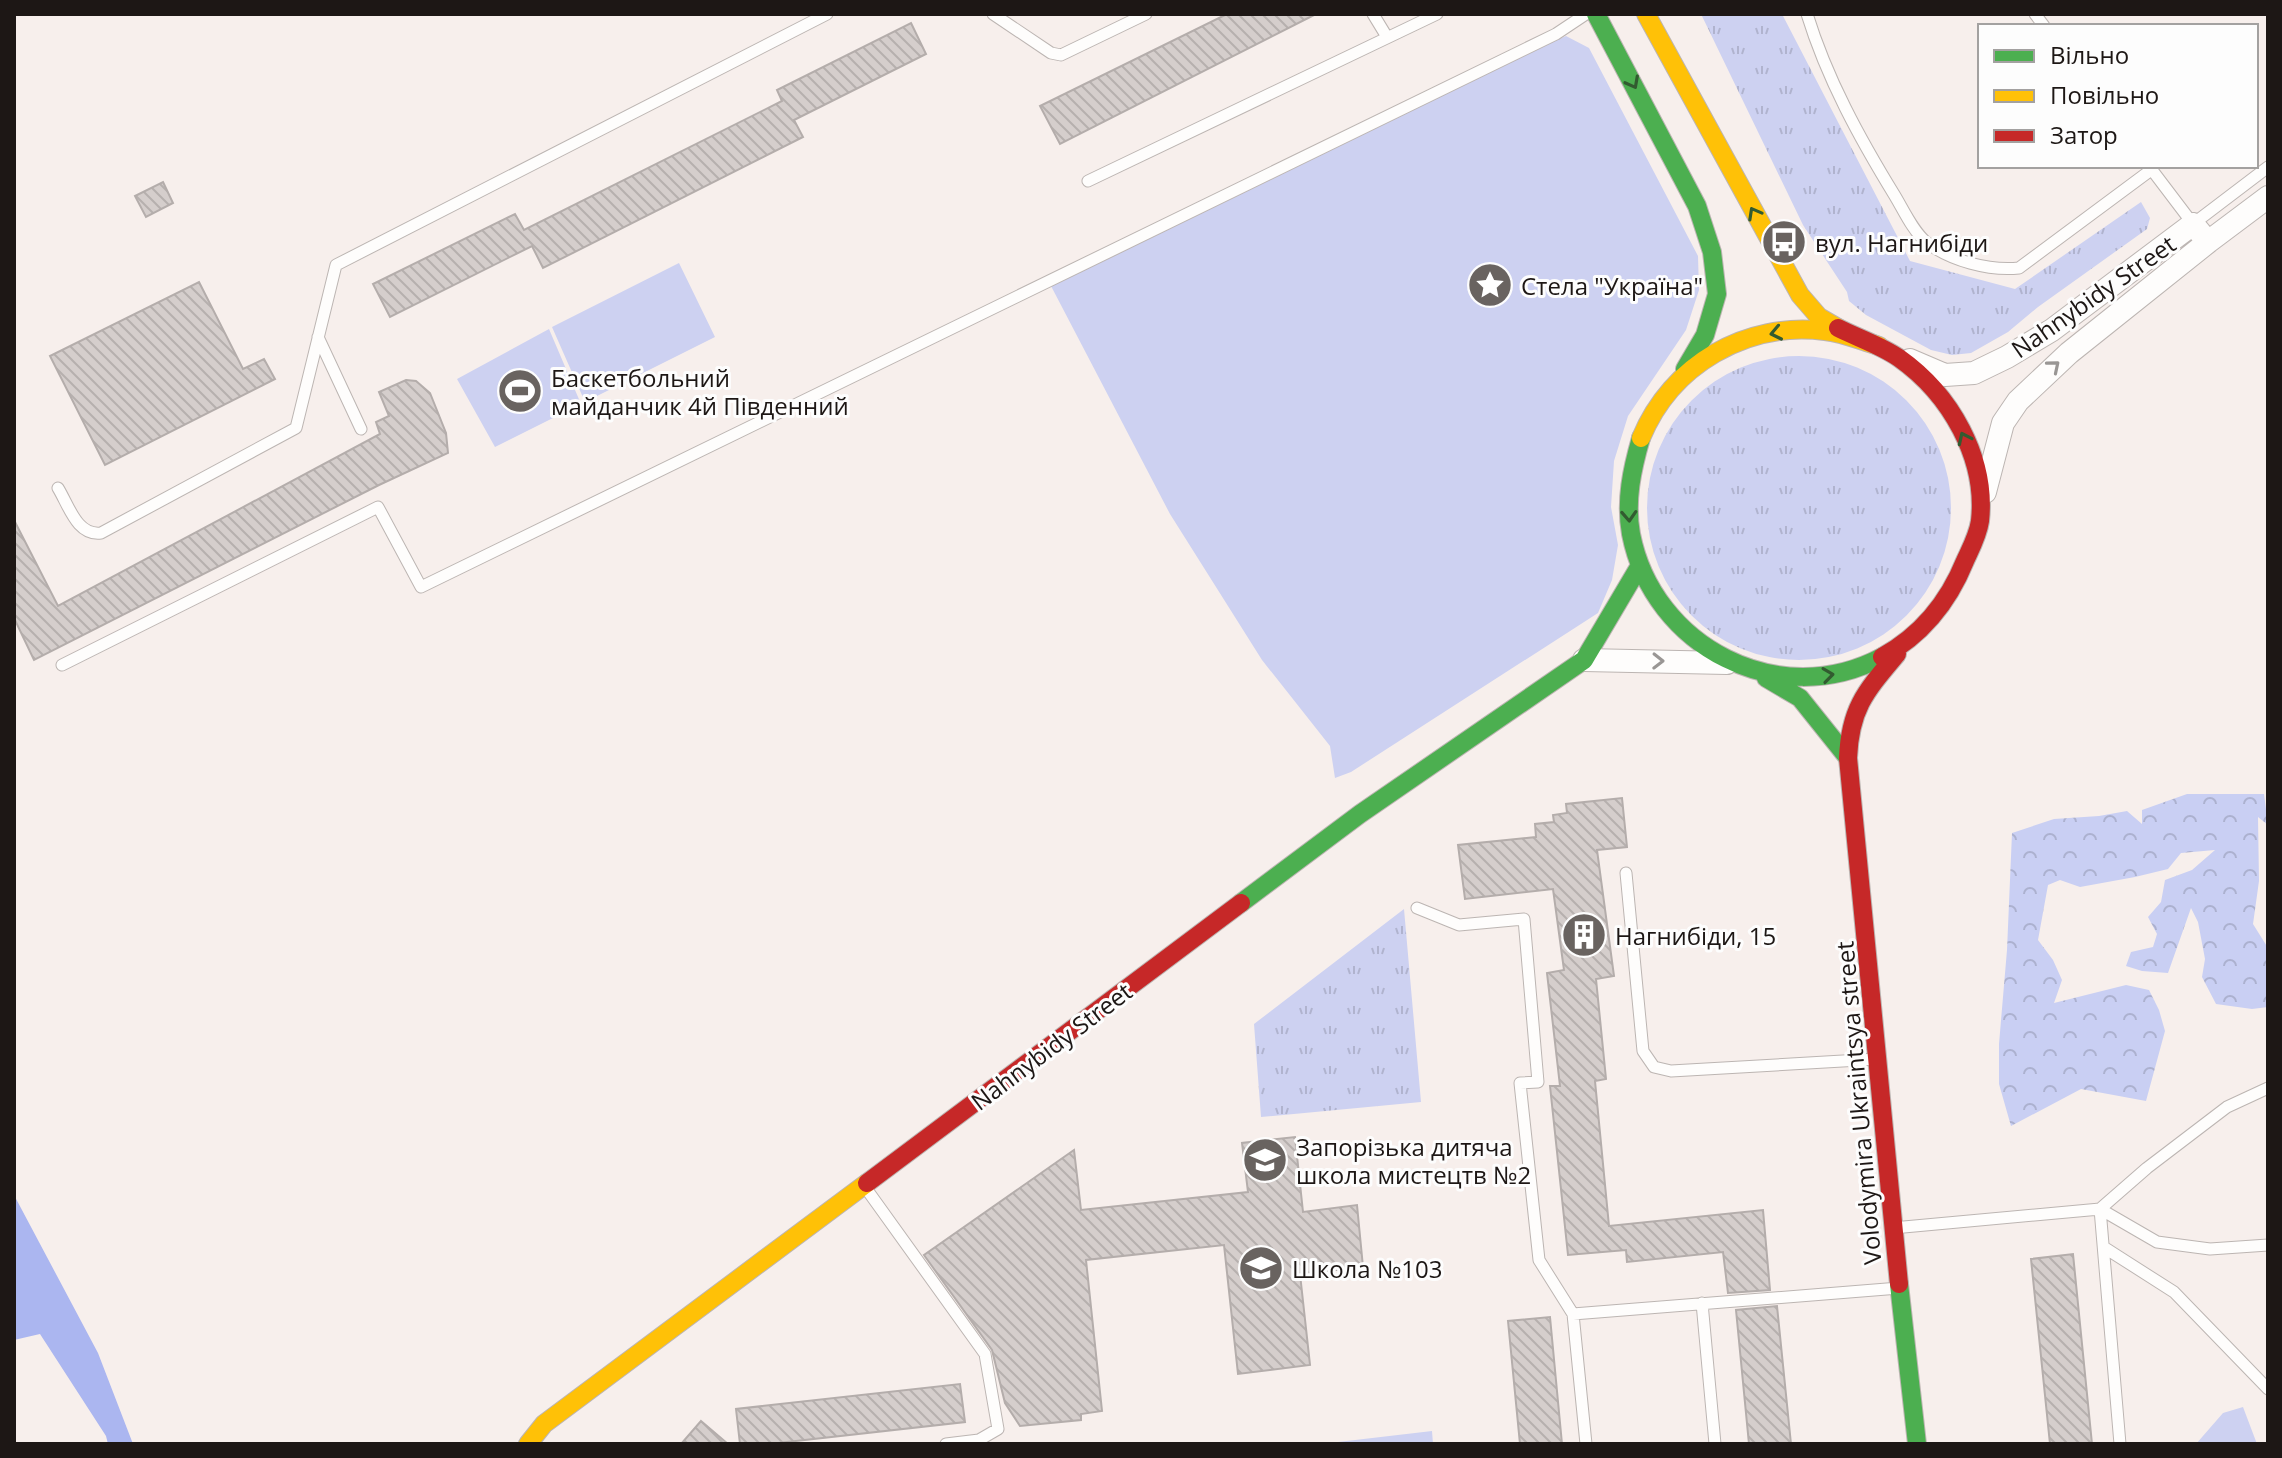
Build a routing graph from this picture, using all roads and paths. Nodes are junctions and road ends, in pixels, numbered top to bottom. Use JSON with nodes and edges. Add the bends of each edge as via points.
{"nodes":[{"id":1,"x":827,"y":14,"type":"edge"},
{"id":2,"x":993,"y":14,"type":"edge"},
{"id":3,"x":1146,"y":14,"type":"edge"},
{"id":4,"x":1373,"y":14,"type":"edge"},
{"id":5,"x":1437,"y":14,"type":"edge"},
{"id":6,"x":1586,"y":14,"type":"edge"},
{"id":7,"x":1596,"y":14,"type":"edge"},
{"id":8,"x":1646,"y":14,"type":"edge"},
{"id":9,"x":1807,"y":14,"type":"edge"},
{"id":10,"x":1387,"y":37,"type":"junction"},
{"id":11,"x":2268,"y":167,"type":"edge"},
{"id":12,"x":2150,"y":168,"type":"edge"},
{"id":13,"x":1088,"y":181,"type":"dead end"},
{"id":14,"x":2268,"y":197,"type":"edge"},
{"id":15,"x":2193,"y":224,"type":"junction"},
{"id":16,"x":2208,"y":242,"type":"junction"},
{"id":17,"x":318,"y":337,"type":"junction"},
{"id":18,"x":1879,"y":346,"type":"junction"},
{"id":19,"x":1681,"y":376,"type":"junction"},
{"id":20,"x":361,"y":429,"type":"dead end"},
{"id":21,"x":58,"y":488,"type":"dead end"},
{"id":22,"x":1981,"y":505,"type":"junction"},
{"id":23,"x":1639,"y":567,"type":"junction"},
{"id":24,"x":1906,"y":643,"type":"junction"},
{"id":25,"x":1584,"y":660,"type":"junction"},
{"id":26,"x":1731,"y":663,"type":"junction"},
{"id":27,"x":62,"y":665,"type":"dead end"},
{"id":28,"x":1848,"y":758,"type":"junction"},
{"id":29,"x":1626,"y":873,"type":"dead end"},
{"id":30,"x":1417,"y":908,"type":"dead end"},
{"id":31,"x":1878,"y":1059,"type":"junction"},
{"id":32,"x":2268,"y":1088,"type":"edge"},
{"id":33,"x":865,"y":1186,"type":"junction"},
{"id":34,"x":2100,"y":1209,"type":"junction"},
{"id":35,"x":1893,"y":1228,"type":"junction"},
{"id":36,"x":2268,"y":1245,"type":"edge"},
{"id":37,"x":2105,"y":1248,"type":"junction"},
{"id":38,"x":1899,"y":1288,"type":"junction"},
{"id":39,"x":1702,"y":1303,"type":"junction"},
{"id":40,"x":1573,"y":1314,"type":"junction"},
{"id":41,"x":2268,"y":1389,"type":"edge"},
{"id":42,"x":528,"y":1444,"type":"edge"},
{"id":43,"x":946,"y":1444,"type":"edge"},
{"id":44,"x":1586,"y":1444,"type":"edge"},
{"id":45,"x":1715,"y":1444,"type":"edge"},
{"id":46,"x":1917,"y":1444,"type":"edge"},
{"id":47,"x":2120,"y":1444,"type":"edge"}],
"edges":[{"from":1,"to":17,"type":"lane","via":[[336,265]]},
{"from":2,"to":3,"type":"lane","via":[[1061,55]]},
{"from":4,"to":10,"type":"lane"},
{"from":5,"to":10,"type":"lane"},
{"from":6,"to":27,"type":"lane","via":[[1542,41],[421,587],[378,507]]},
{"from":7,"to":19,"type":"street","name":"Volodymira Ukraintsya street","one_way":true,"via":[[1697,206],[1712,252],[1717,294],[1705,335]]},
{"from":18,"to":8,"type":"street","name":"Volodymira Ukraintsya street","one_way":true,"via":[[1809,308]]},
{"from":9,"to":12,"type":"lane","via":[[1817,47],[1872,157],[1924,241],[1947,254],[1996,270],[2019,268]]},
{"from":10,"to":13,"type":"lane"},
{"from":11,"to":15,"type":"lane"},
{"from":12,"to":15,"type":"lane"},
{"from":14,"to":16,"type":"street","name":"Nahnybidy Street"},
{"from":15,"to":16,"type":"street","name":"Nahnybidy Street"},
{"from":15,"to":18,"type":"street","name":"Nahnybidy Street","via":[[2052,330],[1974,373],[1945,375]]},
{"from":22,"to":16,"type":"street","name":"Nahnybidy Street","one_way":true,"via":[[2003,423],[2018,401],[2069,353]]},
{"from":17,"to":20,"type":"lane"},
{"from":17,"to":21,"type":"lane","via":[[296,428],[101,533],[82,529]]},
{"from":18,"to":19,"type":"street","name":"Volodymira Ukraintsya street","one_way":true,"via":[[1824,330],[1791,330],[1746,339]]},
{"from":22,"to":18,"type":"street","name":"Volodymira Ukraintsya street","one_way":true,"via":[[1975,464],[1948,407],[1926,380]]},
{"from":19,"to":23,"type":"street","name":"Volodymira Ukraintsya street","one_way":true,"via":[[1641,434],[1629,478],[1628,523]]},
{"from":22,"to":24,"type":"street","name":"Volodymira Ukraintsya street","via":[[1980,525],[1958,582],[1938,613]]},
{"from":23,"to":25,"type":"street","name":"Nahnybidy Street"},
{"from":23,"to":26,"type":"street","name":"Volodymira Ukraintsya street","via":[[1671,618],[1692,639]]},
{"from":26,"to":24,"type":"street","name":"Volodymira Ukraintsya street","one_way":true,"via":[[1805,678],[1843,673]]},
{"from":24,"to":28,"type":"street","name":"Volodymira Ukraintsya street","via":[[1867,690],[1849,728]]},
{"from":25,"to":26,"type":"street","one_way":true},
{"from":25,"to":33,"type":"street","name":"Nahnybidy Street","via":[[1360,814]]},
{"from":26,"to":28,"type":"street","name":"Volodymira Ukraintsya street","via":[[1800,698]]},
{"from":28,"to":31,"type":"street","name":"Volodymira Ukraintsya street"},
{"from":29,"to":31,"type":"lane","via":[[1643,1051],[1654,1067],[1671,1071]]},
{"from":30,"to":40,"type":"lane","via":[[1459,925],[1524,919],[1538,1082],[1520,1083],[1539,1260]]},
{"from":31,"to":35,"type":"street","name":"Volodymira Ukraintsya street"},
{"from":32,"to":34,"type":"lane","via":[[2227,1107]]},
{"from":33,"to":42,"type":"street","name":"Nahnybidy Street","via":[[544,1424]]},
{"from":33,"to":43,"type":"lane","via":[[985,1354],[998,1429],[979,1440]]},
{"from":34,"to":35,"type":"lane"},
{"from":34,"to":36,"type":"lane","via":[[2157,1242],[2210,1249]]},
{"from":34,"to":37,"type":"lane"},
{"from":35,"to":38,"type":"street","name":"Volodymira Ukraintsya street"},
{"from":37,"to":41,"type":"lane","via":[[2174,1292]]},
{"from":37,"to":47,"type":"lane"},
{"from":38,"to":39,"type":"lane"},
{"from":38,"to":46,"type":"street","name":"Volodymira Ukraintsya street"},
{"from":39,"to":40,"type":"lane"},
{"from":39,"to":45,"type":"lane"},
{"from":40,"to":44,"type":"lane"}]}
